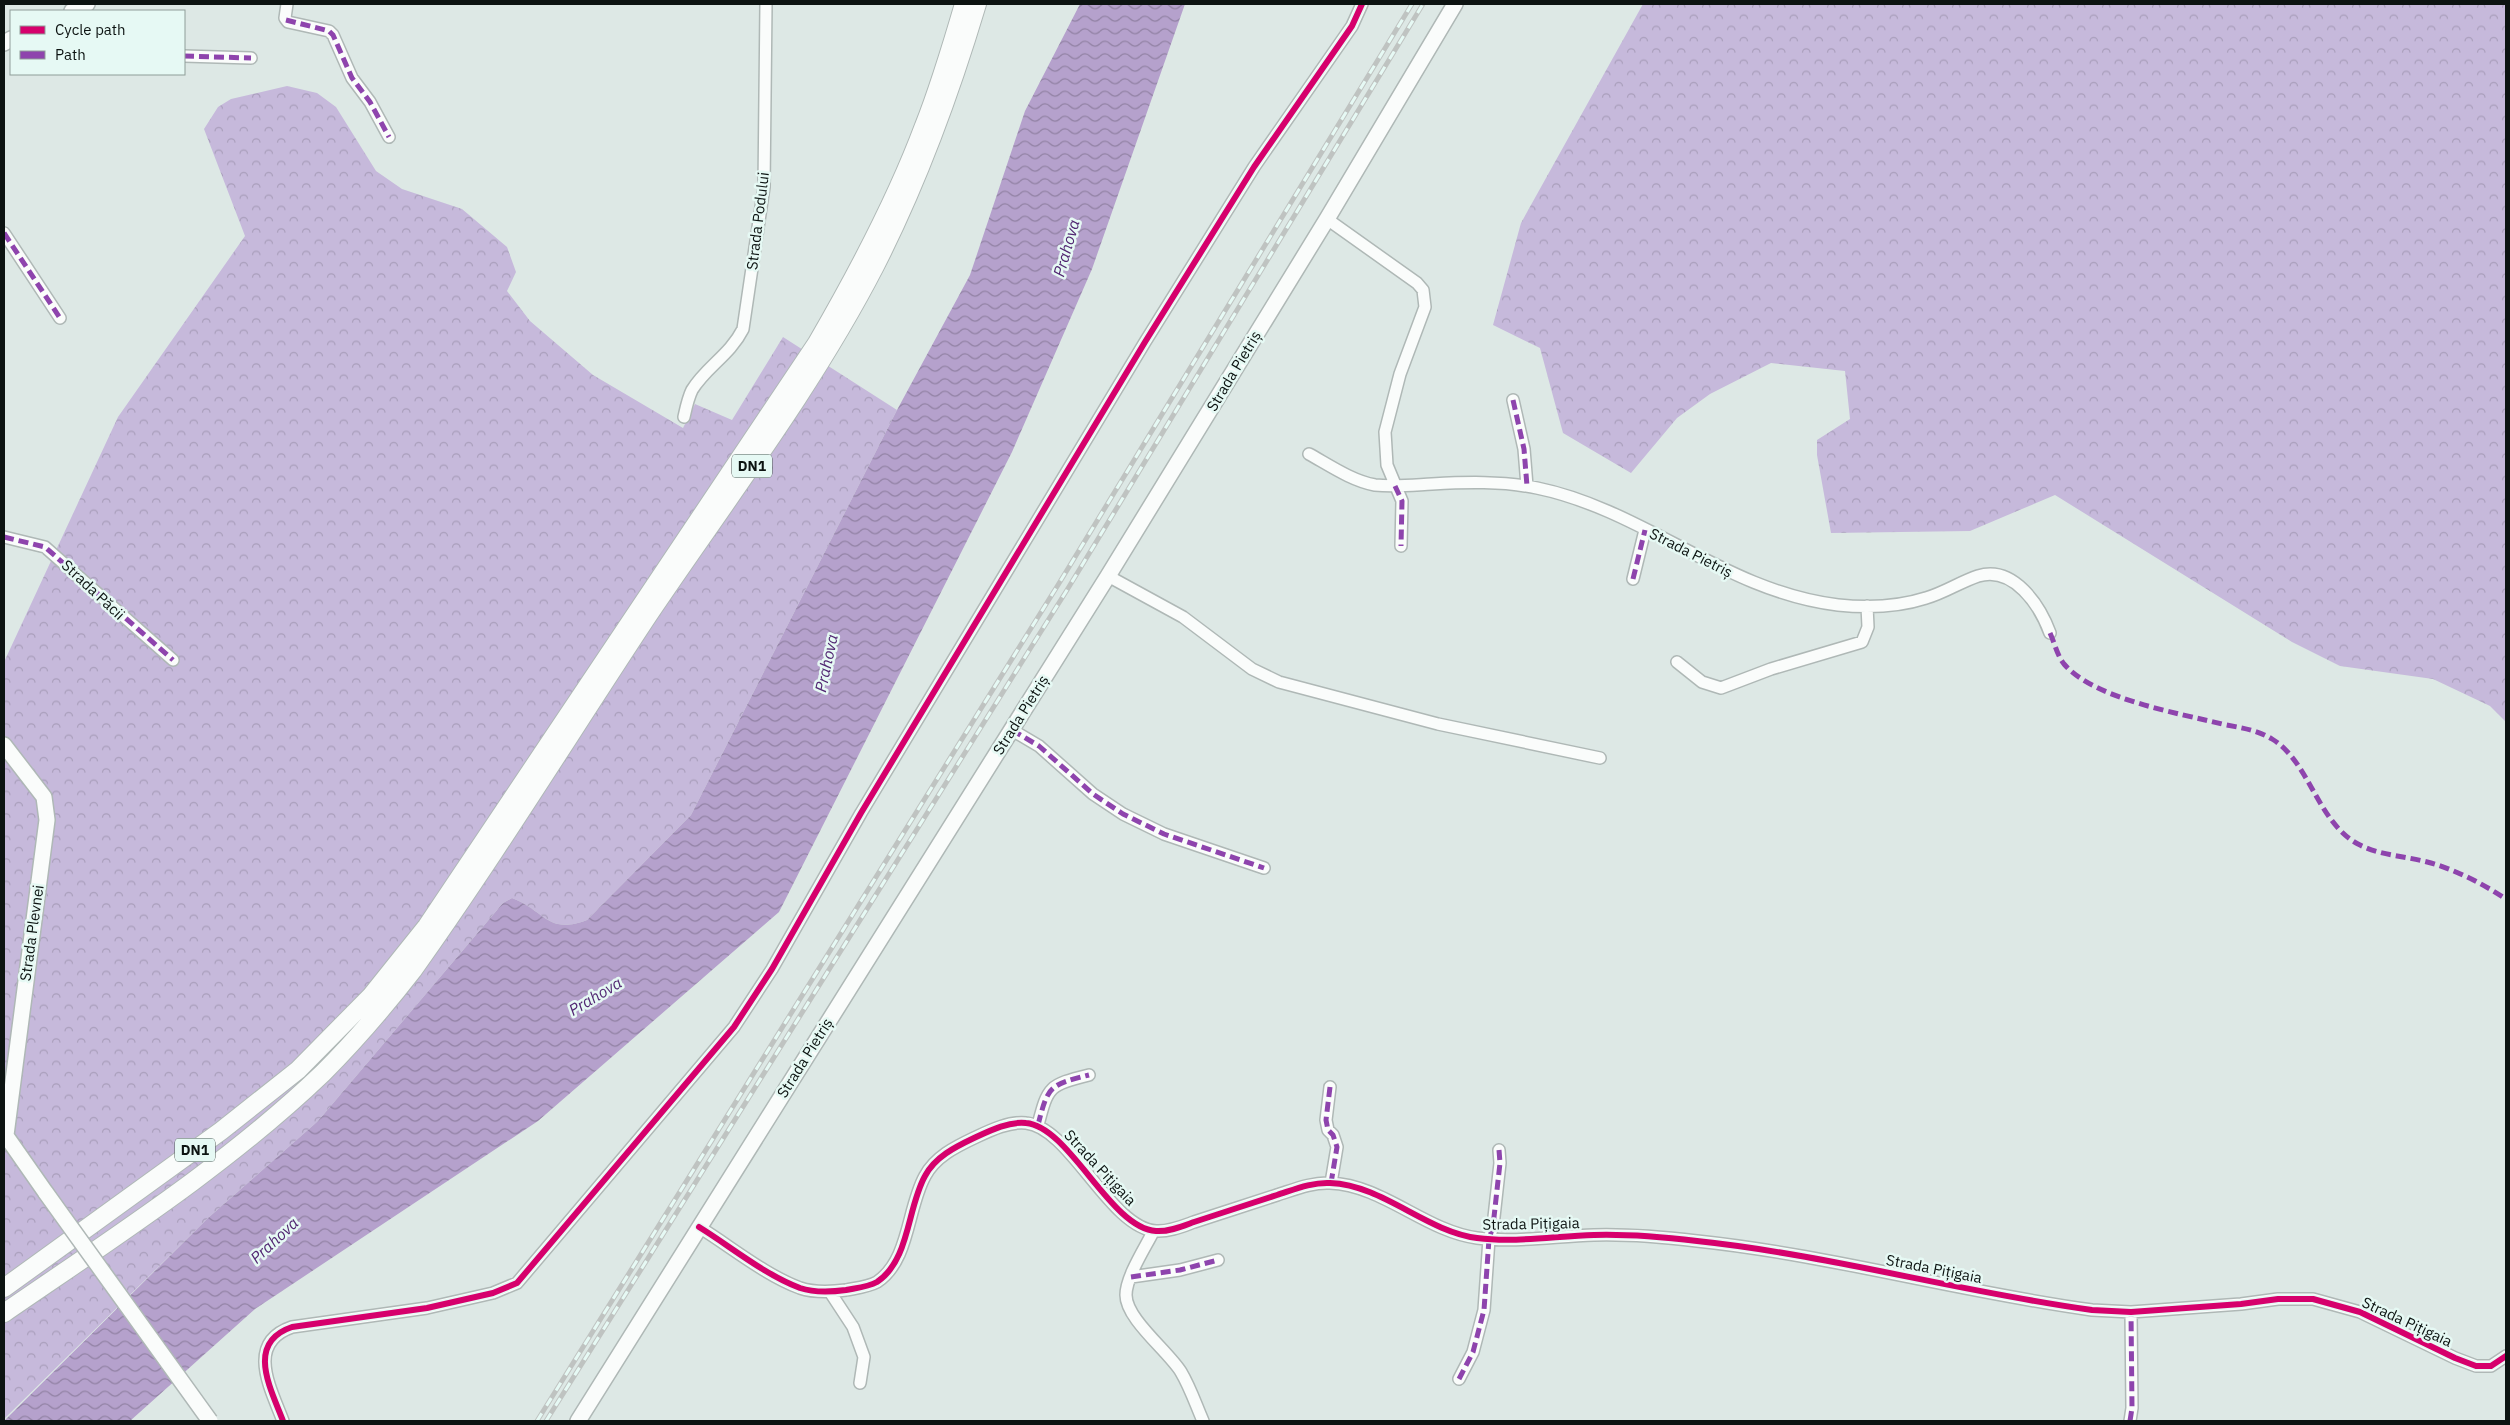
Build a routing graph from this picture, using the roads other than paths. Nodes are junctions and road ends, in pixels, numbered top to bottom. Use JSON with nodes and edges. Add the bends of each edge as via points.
{"nodes":[{"id":1,"x":87,"y":4,"type":"edge"},
{"id":2,"x":287,"y":4,"type":"edge"},
{"id":3,"x":766,"y":4,"type":"edge"},
{"id":4,"x":964,"y":4,"type":"edge"},
{"id":5,"x":977,"y":4,"type":"edge"},
{"id":6,"x":1362,"y":4,"type":"edge"},
{"id":7,"x":1455,"y":4,"type":"edge"},
{"id":8,"x":74,"y":10,"type":"edge"},
{"id":9,"x":185,"y":56,"type":"edge"},
{"id":10,"x":251,"y":58,"type":"dead end"},
{"id":11,"x":389,"y":137,"type":"dead end"},
{"id":12,"x":1327,"y":219,"type":"junction"},
{"id":13,"x":4,"y":233,"type":"edge"},
{"id":14,"x":60,"y":318,"type":"dead end"},
{"id":15,"x":1513,"y":400,"type":"dead end"},
{"id":16,"x":684,"y":417,"type":"dead end"},
{"id":17,"x":1309,"y":454,"type":"dead end"},
{"id":18,"x":1395,"y":486,"type":"junction"},
{"id":19,"x":1527,"y":486,"type":"junction"},
{"id":20,"x":1645,"y":530,"type":"junction"},
{"id":21,"x":4,"y":537,"type":"edge"},
{"id":22,"x":1400,"y":546,"type":"dead end"},
{"id":23,"x":1108,"y":576,"type":"junction"},
{"id":24,"x":1633,"y":579,"type":"dead end"},
{"id":25,"x":1867,"y":606,"type":"junction"},
{"id":26,"x":2050,"y":634,"type":"dead end"},
{"id":27,"x":173,"y":660,"type":"dead end"},
{"id":28,"x":1677,"y":662,"type":"dead end"},
{"id":29,"x":1012,"y":730,"type":"junction"},
{"id":30,"x":4,"y":745,"type":"edge"},
{"id":31,"x":1600,"y":758,"type":"dead end"},
{"id":32,"x":1264,"y":868,"type":"dead end"},
{"id":33,"x":1088,"y":1075,"type":"dead end"},
{"id":34,"x":1330,"y":1087,"type":"dead end"},
{"id":35,"x":1038,"y":1125,"type":"junction"},
{"id":36,"x":5,"y":1134,"type":"edge"},
{"id":37,"x":1498,"y":1150,"type":"dead end"},
{"id":38,"x":1331,"y":1183,"type":"junction"},
{"id":39,"x":699,"y":1227,"type":"junction"},
{"id":40,"x":1153,"y":1232,"type":"junction"},
{"id":41,"x":1489,"y":1239,"type":"junction"},
{"id":42,"x":1218,"y":1260,"type":"dead end"},
{"id":43,"x":1130,"y":1276,"type":"junction"},
{"id":44,"x":4,"y":1288,"type":"edge"},
{"id":45,"x":830,"y":1292,"type":"junction"},
{"id":46,"x":4,"y":1312,"type":"edge"},
{"id":47,"x":2131,"y":1312,"type":"junction"},
{"id":48,"x":2506,"y":1356,"type":"edge"},
{"id":49,"x":1459,"y":1379,"type":"dead end"},
{"id":50,"x":860,"y":1383,"type":"dead end"},
{"id":51,"x":210,"y":1421,"type":"edge"},
{"id":52,"x":282,"y":1421,"type":"edge"},
{"id":53,"x":578,"y":1421,"type":"edge"},
{"id":54,"x":1203,"y":1421,"type":"edge"},
{"id":55,"x":2130,"y":1421,"type":"edge"}],
"edges":[{"from":1,"to":8,"type":"main road"},
{"from":2,"to":11,"type":"street","via":[[285,18],[288,22],[329,31],[333,35],[352,78]]},
{"from":3,"to":16,"type":"street","name":"Strada Podului","via":[[764,187],[743,329],[732,348],[696,384]]},
{"from":4,"to":44,"type":"highway","number":"DN1","via":[[924,128],[872,242],[822,335],[427,926],[371,996],[298,1070],[221,1131]]},
{"from":5,"to":46,"type":"highway","number":"DN1","via":[[937,128],[907,200],[856,301],[775,431],[648,615],[413,970],[347,1048],[281,1111],[189,1183]]},
{"from":6,"to":52,"type":"street","via":[[1352,26],[1254,167],[1150,334],[861,813],[772,969],[734,1027],[517,1283],[493,1293],[427,1308],[292,1327],[276,1334],[265,1350],[264,1360]]},
{"from":7,"to":12,"type":"main road","name":"Strada Pietriș"},
{"from":9,"to":10,"type":"street"},
{"from":12,"to":18,"type":"street","via":[[1418,283],[1425,299],[1386,424],[1387,465]]},
{"from":12,"to":23,"type":"main road","name":"Strada Pietriș"},
{"from":13,"to":14,"type":"street"},
{"from":15,"to":19,"type":"street","via":[[1524,449]]},
{"from":17,"to":18,"type":"street","name":"Strada Pietriș","via":[[1357,479]]},
{"from":18,"to":19,"type":"street","name":"Strada Pietriș","via":[[1464,482]]},
{"from":18,"to":22,"type":"street","via":[[1402,501]]},
{"from":19,"to":20,"type":"street","name":"Strada Pietriș","via":[[1564,494]]},
{"from":20,"to":24,"type":"street"},
{"from":20,"to":25,"type":"street","name":"Strada Pietriș","via":[[1718,568],[1783,594],[1814,602]]},
{"from":21,"to":27,"type":"street","name":"Strada Păcii","via":[[45,547]]},
{"from":23,"to":29,"type":"main road","name":"Strada Pietriș"},
{"from":23,"to":31,"type":"street","via":[[1183,617],[1252,669],[1279,682],[1438,724]]},
{"from":25,"to":26,"type":"street","name":"Strada Pietriș","via":[[1917,601],[1980,575],[1998,575],[2028,595],[2038,607]]},
{"from":25,"to":28,"type":"street","via":[[1868,627],[1862,642],[1729,686],[1713,687]]},
{"from":29,"to":32,"type":"street","via":[[1039,746],[1093,794],[1123,814],[1164,834]]},
{"from":29,"to":39,"type":"main road","name":"Strada Pietriș"},
{"from":30,"to":36,"type":"main road","name":"Strada Plevnei","via":[[44,797],[47,820]]},
{"from":33,"to":35,"type":"street","via":[[1049,1090]]},
{"from":34,"to":38,"type":"street","via":[[1326,1120],[1337,1147]]},
{"from":35,"to":40,"type":"street","name":"Strada Pițigaia","via":[[1059,1142],[1129,1218]]},
{"from":35,"to":45,"type":"street","via":[[1015,1123],[997,1128],[944,1154],[924,1176],[903,1241],[888,1270],[868,1286]]},
{"from":36,"to":51,"type":"main road","bridge":true},
{"from":37,"to":41,"type":"street","via":[[1500,1163]]},
{"from":38,"to":40,"type":"street","name":"Strada Pițigaia","via":[[1305,1186],[1180,1227]]},
{"from":38,"to":41,"type":"street","name":"Strada Pițigaia","via":[[1364,1191],[1446,1229]]},
{"from":39,"to":45,"type":"street","via":[[800,1288]]},
{"from":39,"to":53,"type":"main road","name":"Strada Pietriș"},
{"from":40,"to":43,"type":"street"},
{"from":41,"to":47,"type":"street","name":"Strada Pițigaia","via":[[1598,1235],[1698,1241],[2065,1306]]},
{"from":41,"to":49,"type":"street","via":[[1484,1310],[1473,1352]]},
{"from":42,"to":43,"type":"street","via":[[1180,1270]]},
{"from":43,"to":54,"type":"street","via":[[1125,1296],[1132,1315],[1172,1358]]},
{"from":45,"to":50,"type":"street","via":[[853,1327],[864,1357]]},
{"from":47,"to":48,"type":"street","name":"Strada Pițigaia","via":[[2313,1298],[2360,1312],[2476,1366],[2491,1366]]},
{"from":47,"to":55,"type":"street"}]}
